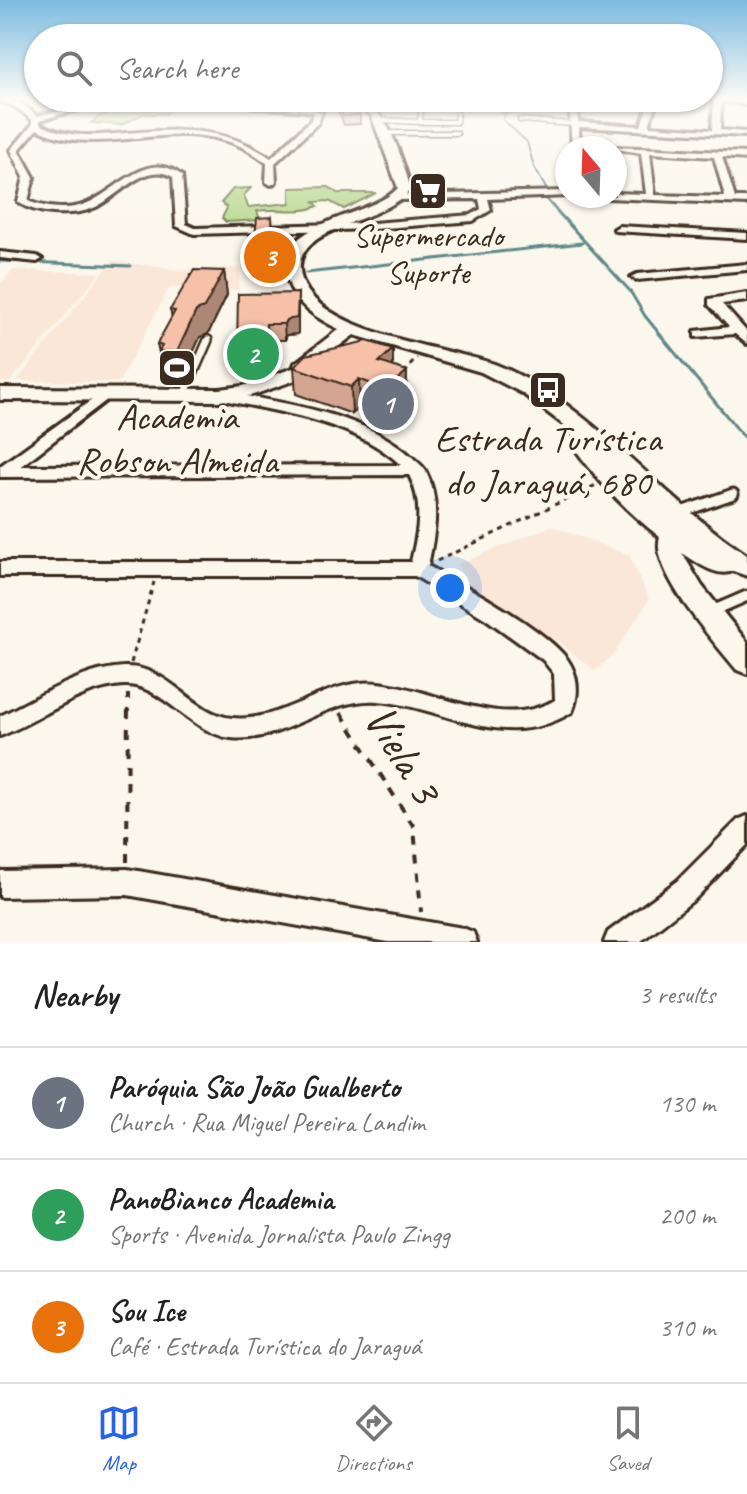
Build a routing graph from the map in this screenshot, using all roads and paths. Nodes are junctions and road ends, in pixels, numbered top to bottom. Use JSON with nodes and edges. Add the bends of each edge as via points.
{"nodes":[{"id":1,"x":21,"y":142,"type":"edge"},
{"id":2,"x":236,"y":142,"type":"edge"},
{"id":3,"x":293,"y":142,"type":"edge"},
{"id":4,"x":387,"y":142,"type":"edge"},
{"id":5,"x":627,"y":149,"type":"edge"},
{"id":6,"x":645,"y":150,"type":"junction"},
{"id":7,"x":717,"y":154,"type":"junction"},
{"id":8,"x":747,"y":156,"type":"edge"},
{"id":9,"x":271,"y":162,"type":"junction"},
{"id":10,"x":271,"y":182,"type":"dead end"},
{"id":11,"x":555,"y":194,"type":"edge"},
{"id":12,"x":483,"y":197,"type":"junction"},
{"id":13,"x":627,"y":197,"type":"edge"},
{"id":14,"x":398,"y":198,"type":"junction"},
{"id":15,"x":651,"y":198,"type":"junction"},
{"id":16,"x":731,"y":200,"type":"junction"},
{"id":17,"x":747,"y":201,"type":"edge"},
{"id":18,"x":325,"y":227,"type":"junction"},
{"id":19,"x":619,"y":229,"type":"dead end"},
{"id":20,"x":745,"y":237,"type":"edge"},
{"id":21,"x":0,"y":255,"type":"edge"},
{"id":22,"x":37,"y":259,"type":"dead end"},
{"id":23,"x":747,"y":267,"type":"edge"},
{"id":24,"x":637,"y":277,"type":"dead end"},
{"id":25,"x":747,"y":297,"type":"edge"},
{"id":26,"x":321,"y":314,"type":"junction"},
{"id":27,"x":354,"y":328,"type":"junction"},
{"id":28,"x":700,"y":334,"type":"dead end"},
{"id":29,"x":743,"y":335,"type":"edge"},
{"id":30,"x":208,"y":340,"type":"dead end"},
{"id":31,"x":330,"y":342,"type":"junction"},
{"id":32,"x":400,"y":350,"type":"junction"},
{"id":33,"x":354,"y":357,"type":"junction"},
{"id":34,"x":417,"y":361,"type":"dead end"},
{"id":35,"x":295,"y":373,"type":"junction"},
{"id":36,"x":396,"y":379,"type":"edge"},
{"id":37,"x":0,"y":394,"type":"edge"},
{"id":38,"x":184,"y":395,"type":"junction"},
{"id":39,"x":220,"y":395,"type":"junction"},
{"id":40,"x":103,"y":396,"type":"junction"},
{"id":41,"x":552,"y":404,"type":"junction"},
{"id":42,"x":417,"y":470,"type":"junction"},
{"id":43,"x":1,"y":472,"type":"edge"},
{"id":44,"x":617,"y":485,"type":"junction"},
{"id":45,"x":733,"y":494,"type":"dead end"},
{"id":46,"x":689,"y":538,"type":"junction"},
{"id":47,"x":747,"y":567,"type":"edge"},
{"id":48,"x":0,"y":569,"type":"edge"},
{"id":49,"x":418,"y":569,"type":"junction"},
{"id":50,"x":157,"y":570,"type":"junction"},
{"id":51,"x":747,"y":575,"type":"edge"},
{"id":52,"x":747,"y":596,"type":"edge"},
{"id":53,"x":706,"y":608,"type":"junction"},
{"id":54,"x":747,"y":662,"type":"edge"},
{"id":55,"x":128,"y":676,"type":"junction"},
{"id":56,"x":330,"y":697,"type":"junction"},
{"id":57,"x":0,"y":726,"type":"edge"},
{"id":58,"x":747,"y":828,"type":"edge"},
{"id":59,"x":127,"y":882,"type":"junction"},
{"id":60,"x":0,"y":884,"type":"edge"},
{"id":61,"x":423,"y":936,"type":"junction"},
{"id":62,"x":463,"y":942,"type":"edge"},
{"id":63,"x":618,"y":942,"type":"edge"}],
"edges":[{"from":1,"to":18,"type":"street","via":[[15,150],[29,177],[22,198],[26,205],[86,207],[142,172],[163,169],[177,176],[178,220],[186,229]]},
{"from":2,"to":9,"type":"street"},
{"from":3,"to":9,"type":"street"},
{"from":4,"to":14,"type":"main road","via":[[403,178],[405,189]]},
{"from":5,"to":6,"type":"street"},
{"from":6,"to":7,"type":"street"},
{"from":6,"to":15,"type":"street"},
{"from":7,"to":8,"type":"street"},
{"from":7,"to":16,"type":"street"},
{"from":9,"to":10,"type":"street"},
{"from":11,"to":12,"type":"street"},
{"from":12,"to":14,"type":"street"},
{"from":12,"to":18,"type":"street","via":[[486,210],[473,218]]},
{"from":13,"to":15,"type":"street"},
{"from":14,"to":18,"type":"main road"},
{"from":15,"to":16,"type":"street"},
{"from":16,"to":17,"type":"street"},
{"from":18,"to":26,"type":"main road","via":[[299,249],[292,269],[299,292]]},
{"from":19,"to":20,"type":"street"},
{"from":21,"to":22,"type":"street"},
{"from":23,"to":24,"type":"street"},
{"from":25,"to":29,"type":"street","via":[[713,302]]},
{"from":26,"to":27,"type":"main road"},
{"from":26,"to":31,"type":"main road"},
{"from":27,"to":31,"type":"main road"},
{"from":27,"to":32,"type":"main road"},
{"from":28,"to":29,"type":"street"},
{"from":30,"to":38,"type":"lane"},
{"from":31,"to":33,"type":"main road"},
{"from":31,"to":35,"type":"main road"},
{"from":32,"to":33,"type":"main road"},
{"from":32,"to":41,"type":"main road","via":[[436,353],[486,368]]},
{"from":33,"to":35,"type":"main road"},
{"from":34,"to":36,"type":"path"},
{"from":35,"to":39,"type":"main road"},
{"from":37,"to":40,"type":"main road"},
{"from":38,"to":39,"type":"main road"},
{"from":38,"to":40,"type":"main road"},
{"from":39,"to":42,"type":"street","via":[[359,431]]},
{"from":40,"to":43,"type":"street"},
{"from":41,"to":44,"type":"main road"},
{"from":41,"to":46,"type":"main road"},
{"from":42,"to":43,"type":"street"},
{"from":42,"to":49,"type":"street","via":[[428,508]]},
{"from":44,"to":46,"type":"main road"},
{"from":44,"to":49,"type":"path"},
{"from":45,"to":46,"type":"lane"},
{"from":46,"to":47,"type":"main road"},
{"from":46,"to":51,"type":"main road"},
{"from":46,"to":53,"type":"main road"},
{"from":46,"to":53,"type":"main road"},
{"from":48,"to":50,"type":"street"},
{"from":49,"to":50,"type":"street"},
{"from":49,"to":56,"type":"street","via":[[552,656],[566,677],[564,705],[542,720],[513,722],[389,693]]},
{"from":50,"to":55,"type":"path"},
{"from":52,"to":53,"type":"lane"},
{"from":53,"to":54,"type":"main road"},
{"from":55,"to":56,"type":"street","via":[[146,680],[233,729],[276,721]]},
{"from":55,"to":57,"type":"street","via":[[80,690]]},
{"from":55,"to":59,"type":"path"},
{"from":56,"to":61,"type":"path","name":"Viela 3","via":[[414,827]]},
{"from":58,"to":63,"type":"street","via":[[686,890]]},
{"from":59,"to":60,"type":"street"},
{"from":59,"to":61,"type":"street"},
{"from":61,"to":62,"type":"street"}]}
